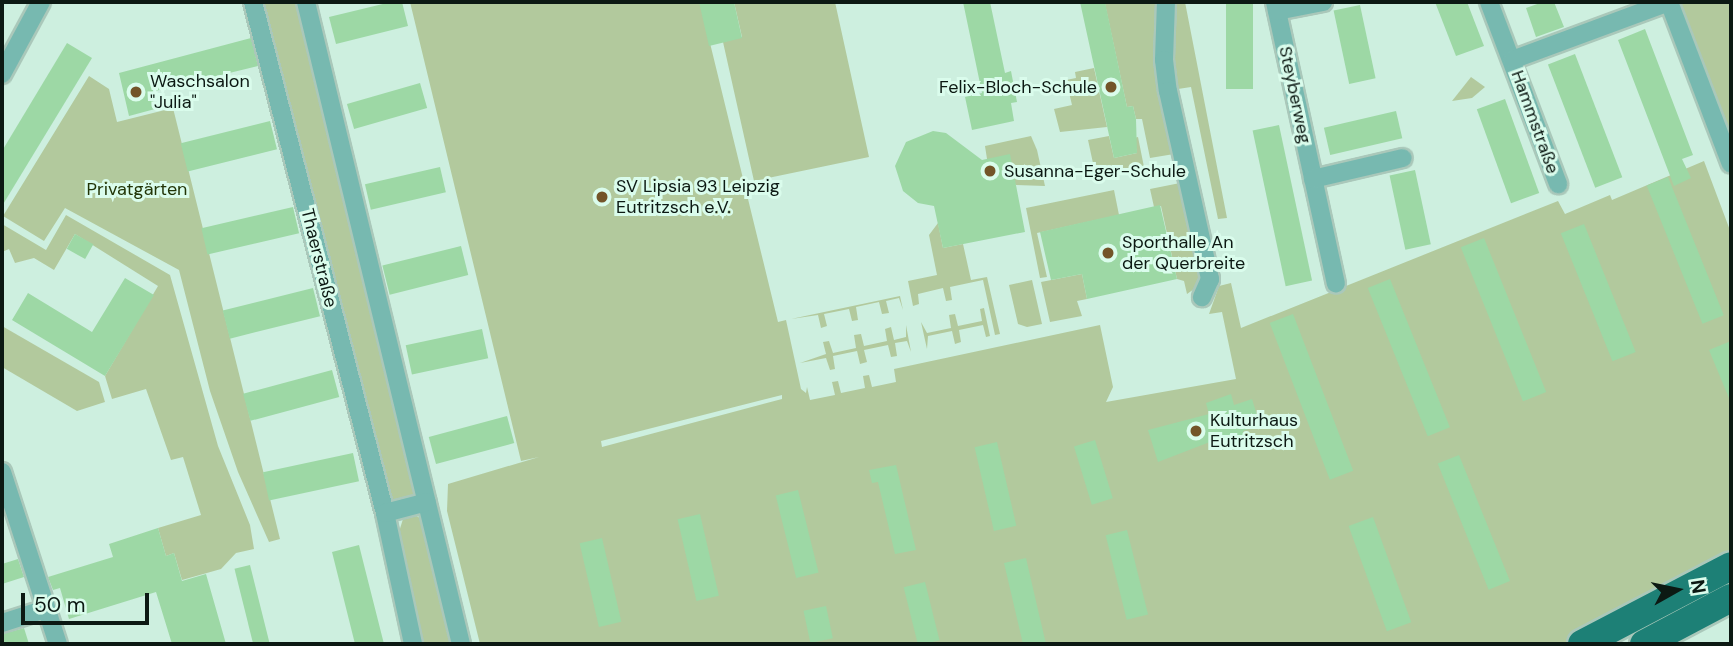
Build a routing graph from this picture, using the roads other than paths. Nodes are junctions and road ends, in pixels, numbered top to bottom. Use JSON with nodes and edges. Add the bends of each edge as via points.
{"nodes":[{"id":1,"x":41,"y":2,"type":"edge"},
{"id":2,"x":253,"y":2,"type":"edge"},
{"id":3,"x":306,"y":2,"type":"edge"},
{"id":4,"x":1166,"y":2,"type":"edge"},
{"id":5,"x":1323,"y":2,"type":"edge"},
{"id":6,"x":1489,"y":2,"type":"edge"},
{"id":7,"x":1669,"y":2,"type":"edge"},
{"id":8,"x":1276,"y":7,"type":"edge"},
{"id":9,"x":1512,"y":60,"type":"junction"},
{"id":10,"x":2,"y":74,"type":"edge"},
{"id":11,"x":1403,"y":158,"type":"dead end"},
{"id":12,"x":1731,"y":164,"type":"edge"},
{"id":13,"x":1313,"y":178,"type":"junction"},
{"id":14,"x":1558,"y":184,"type":"dead end"},
{"id":15,"x":1336,"y":283,"type":"dead end"},
{"id":16,"x":1202,"y":297,"type":"dead end"},
{"id":17,"x":2,"y":472,"type":"edge"},
{"id":18,"x":427,"y":502,"type":"junction"},
{"id":19,"x":385,"y":513,"type":"junction"},
{"id":20,"x":1731,"y":566,"type":"edge"},
{"id":21,"x":1731,"y":598,"type":"edge"},
{"id":22,"x":47,"y":609,"type":"junction"},
{"id":23,"x":2,"y":624,"type":"edge"},
{"id":24,"x":58,"y":644,"type":"edge"},
{"id":25,"x":413,"y":644,"type":"edge"},
{"id":26,"x":461,"y":644,"type":"edge"},
{"id":27,"x":1582,"y":644,"type":"edge"},
{"id":28,"x":1644,"y":644,"type":"edge"}],
"edges":[{"from":1,"to":10,"type":"street"},
{"from":2,"to":19,"type":"street","name":"Thaerstraße"},
{"from":3,"to":18,"type":"street"},
{"from":4,"to":16,"type":"street","via":[[1168,91],[1210,279]]},
{"from":5,"to":8,"type":"street","name":"Steyberweg"},
{"from":6,"to":9,"type":"street","name":"Hammstraße"},
{"from":7,"to":9,"type":"street","name":"Hammstraße"},
{"from":7,"to":12,"type":"street"},
{"from":8,"to":13,"type":"street","name":"Steyberweg"},
{"from":9,"to":14,"type":"street","name":"Hammstraße"},
{"from":11,"to":13,"type":"street"},
{"from":13,"to":15,"type":"street","name":"Steyberweg"},
{"from":17,"to":22,"type":"street"},
{"from":18,"to":19,"type":"street"},
{"from":18,"to":26,"type":"street"},
{"from":19,"to":25,"type":"street","name":"Thaerstraße"},
{"from":20,"to":27,"type":"highway"},
{"from":21,"to":28,"type":"highway"},
{"from":22,"to":23,"type":"street"},
{"from":22,"to":24,"type":"street"}]}
